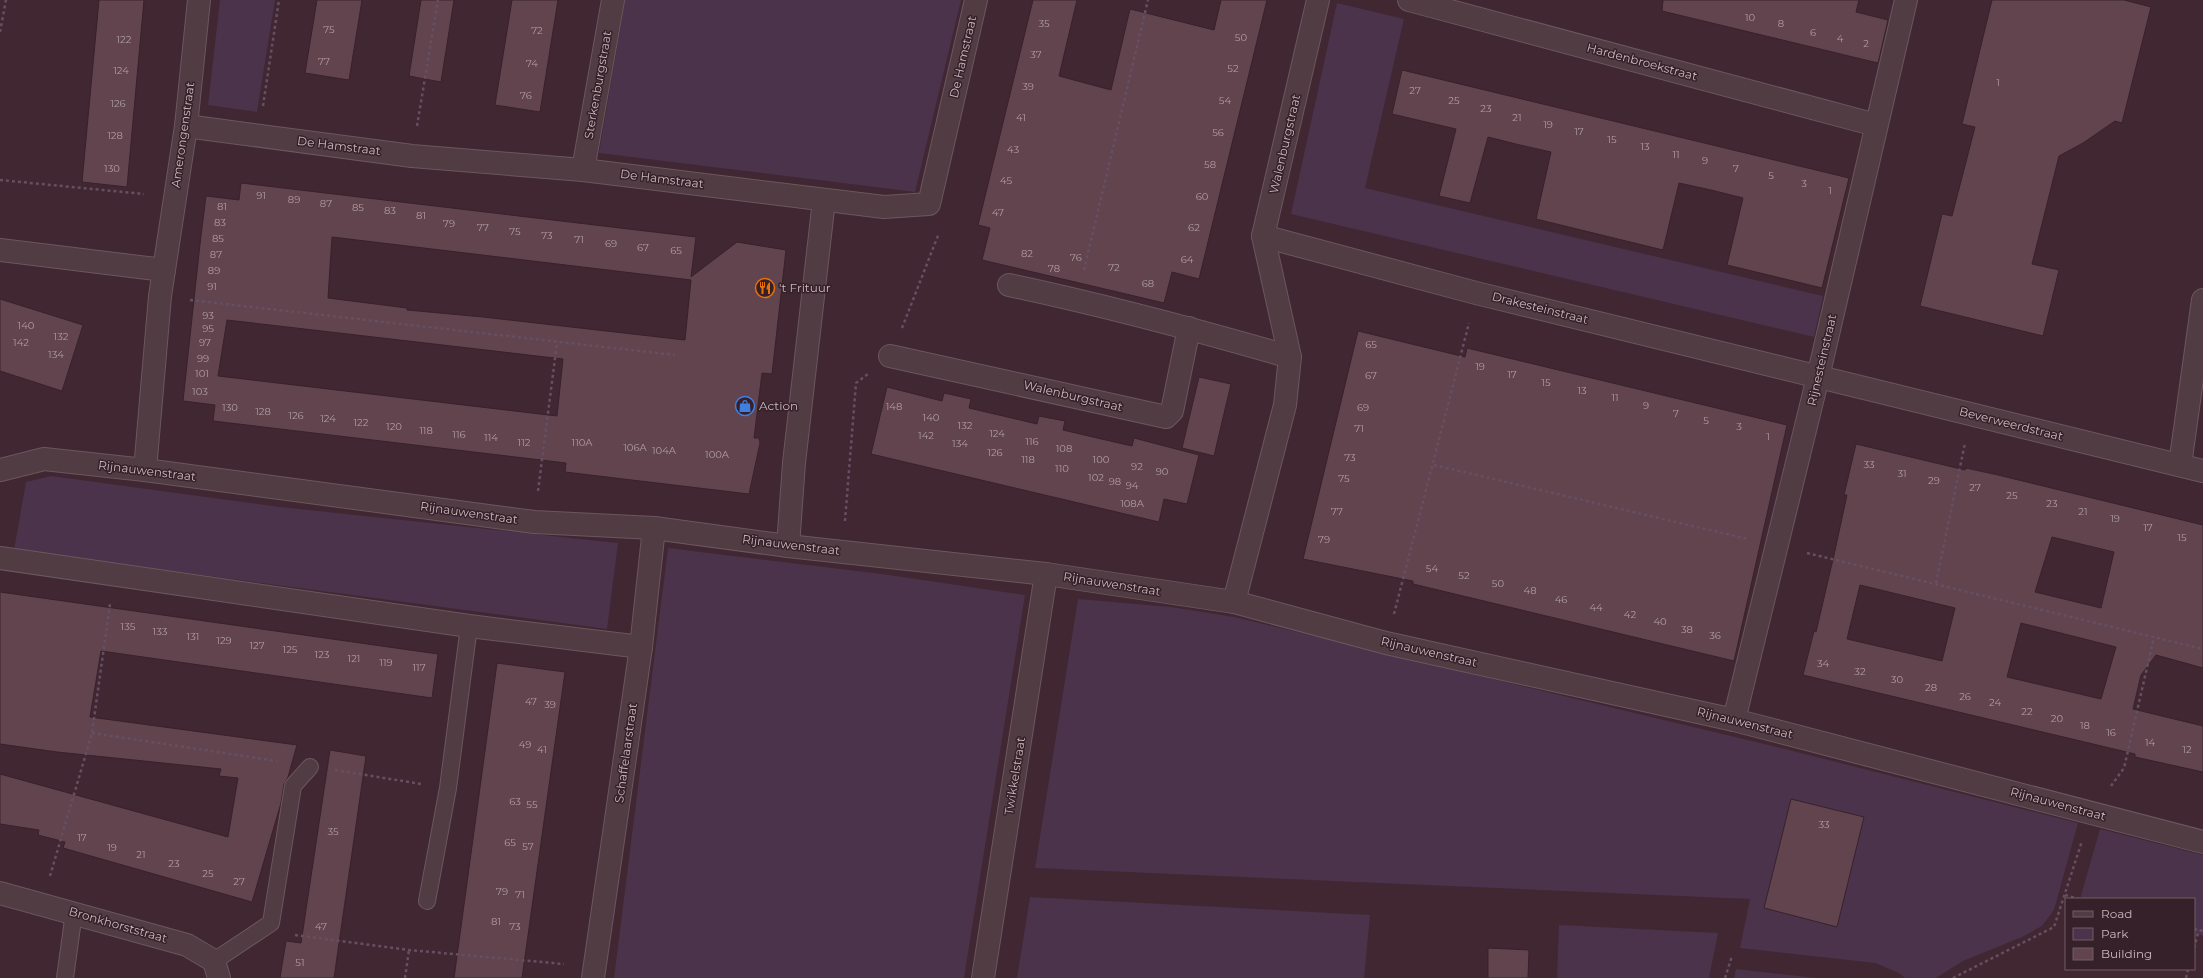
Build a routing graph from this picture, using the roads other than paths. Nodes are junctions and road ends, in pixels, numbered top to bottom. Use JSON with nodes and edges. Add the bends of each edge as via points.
{"nodes":[{"id":1,"x":199,"y":0,"type":"edge"},
{"id":2,"x":613,"y":0,"type":"edge"},
{"id":3,"x":976,"y":0,"type":"edge"},
{"id":4,"x":1318,"y":0,"type":"edge"},
{"id":5,"x":1409,"y":0,"type":"edge"},
{"id":6,"x":1906,"y":0,"type":"edge"},
{"id":7,"x":1876,"y":125,"type":"junction"},
{"id":8,"x":186,"y":126,"type":"junction"},
{"id":9,"x":583,"y":170,"type":"junction"},
{"id":10,"x":824,"y":200,"type":"junction"},
{"id":11,"x":1263,"y":236,"type":"junction"},
{"id":12,"x":0,"y":250,"type":"edge"},
{"id":13,"x":164,"y":270,"type":"junction"},
{"id":14,"x":1009,"y":285,"type":"dead end"},
{"id":15,"x":2203,"y":300,"type":"edge"},
{"id":16,"x":1189,"y":328,"type":"junction"},
{"id":17,"x":890,"y":356,"type":"dead end"},
{"id":18,"x":1290,"y":357,"type":"junction"},
{"id":19,"x":1818,"y":377,"type":"junction"},
{"id":20,"x":2180,"y":465,"type":"junction"},
{"id":21,"x":0,"y":470,"type":"edge"},
{"id":22,"x":145,"y":470,"type":"junction"},
{"id":23,"x":2203,"y":470,"type":"edge"},
{"id":24,"x":654,"y":528,"type":"junction"},
{"id":25,"x":788,"y":546,"type":"junction"},
{"id":26,"x":0,"y":558,"type":"edge"},
{"id":27,"x":1046,"y":574,"type":"junction"},
{"id":28,"x":1234,"y":602,"type":"junction"},
{"id":29,"x":469,"y":626,"type":"junction"},
{"id":30,"x":641,"y":647,"type":"junction"},
{"id":31,"x":1734,"y":720,"type":"junction"},
{"id":32,"x":310,"y":766,"type":"road end"},
{"id":33,"x":2203,"y":842,"type":"edge"},
{"id":34,"x":0,"y":893,"type":"edge"},
{"id":35,"x":427,"y":901,"type":"dead end"},
{"id":36,"x":74,"y":912,"type":"junction"},
{"id":37,"x":217,"y":969,"type":"edge"},
{"id":38,"x":594,"y":972,"type":"edge"},
{"id":39,"x":65,"y":978,"type":"edge"},
{"id":40,"x":984,"y":978,"type":"edge"}],
"edges":[{"from":1,"to":8,"type":"street","name":"Amerongenstraat"},
{"from":2,"to":9,"type":"street","name":"Sterkenburgstraat"},
{"from":3,"to":10,"type":"street","name":"De Hamstraat","via":[[929,204],[884,207]]},
{"from":4,"to":11,"type":"street","name":"Walenburgstraat"},
{"from":5,"to":7,"type":"street","name":"Hardenbroekstraat"},
{"from":6,"to":7,"type":"street","name":"Rijnesteinstraat"},
{"from":7,"to":19,"type":"street","name":"Rijnesteinstraat"},
{"from":8,"to":9,"type":"street","name":"De Hamstraat","via":[[412,156]]},
{"from":8,"to":13,"type":"street","name":"Amerongenstraat"},
{"from":9,"to":10,"type":"street","name":"De Hamstraat"},
{"from":10,"to":25,"type":"street","via":[[794,463]]},
{"from":11,"to":18,"type":"street","name":"Walenburgstraat"},
{"from":11,"to":19,"type":"street","name":"Drakesteinstraat","via":[[1476,293]]},
{"from":12,"to":13,"type":"street"},
{"from":13,"to":22,"type":"street","name":"Amerongenstraat"},
{"from":14,"to":16,"type":"street","via":[[1077,299]]},
{"from":15,"to":20,"type":"street"},
{"from":16,"to":17,"type":"street","name":"Walenburgstraat","via":[[1172,411],[1166,417]]},
{"from":16,"to":18,"type":"street"},
{"from":18,"to":28,"type":"street","name":"Walenburgstraat","via":[[1285,406]]},
{"from":19,"to":20,"type":"street","name":"Beverweerdstraat"},
{"from":19,"to":31,"type":"street","name":"Rijnesteinstraat"},
{"from":20,"to":23,"type":"street","name":"Beverweerdstraat"},
{"from":21,"to":22,"type":"street","name":"Rijnauwenstraat","via":[[44,459]]},
{"from":22,"to":24,"type":"street","name":"Rijnauwenstraat","via":[[534,522]]},
{"from":24,"to":25,"type":"street","name":"Rijnauwenstraat"},
{"from":24,"to":30,"type":"street","name":"Schaffelaarstraat"},
{"from":25,"to":27,"type":"street","name":"Rijnauwenstraat"},
{"from":26,"to":29,"type":"street"},
{"from":27,"to":28,"type":"street","name":"Rijnauwenstraat"},
{"from":27,"to":40,"type":"street","name":"Twikkelstraat"},
{"from":28,"to":31,"type":"street","name":"Rijnauwenstraat","via":[[1386,643]]},
{"from":29,"to":30,"type":"street"},
{"from":29,"to":35,"type":"lane","via":[[448,788]]},
{"from":30,"to":38,"type":"street","name":"Schaffelaarstraat"},
{"from":31,"to":33,"type":"street","name":"Rijnauwenstraat"},
{"from":32,"to":37,"type":"lane","via":[[293,786],[271,923]]},
{"from":34,"to":36,"type":"street","name":"Bronkhorststraat"},
{"from":36,"to":37,"type":"street","name":"Bronkhorststraat","via":[[187,945]]},
{"from":36,"to":39,"type":"lane"}]}
